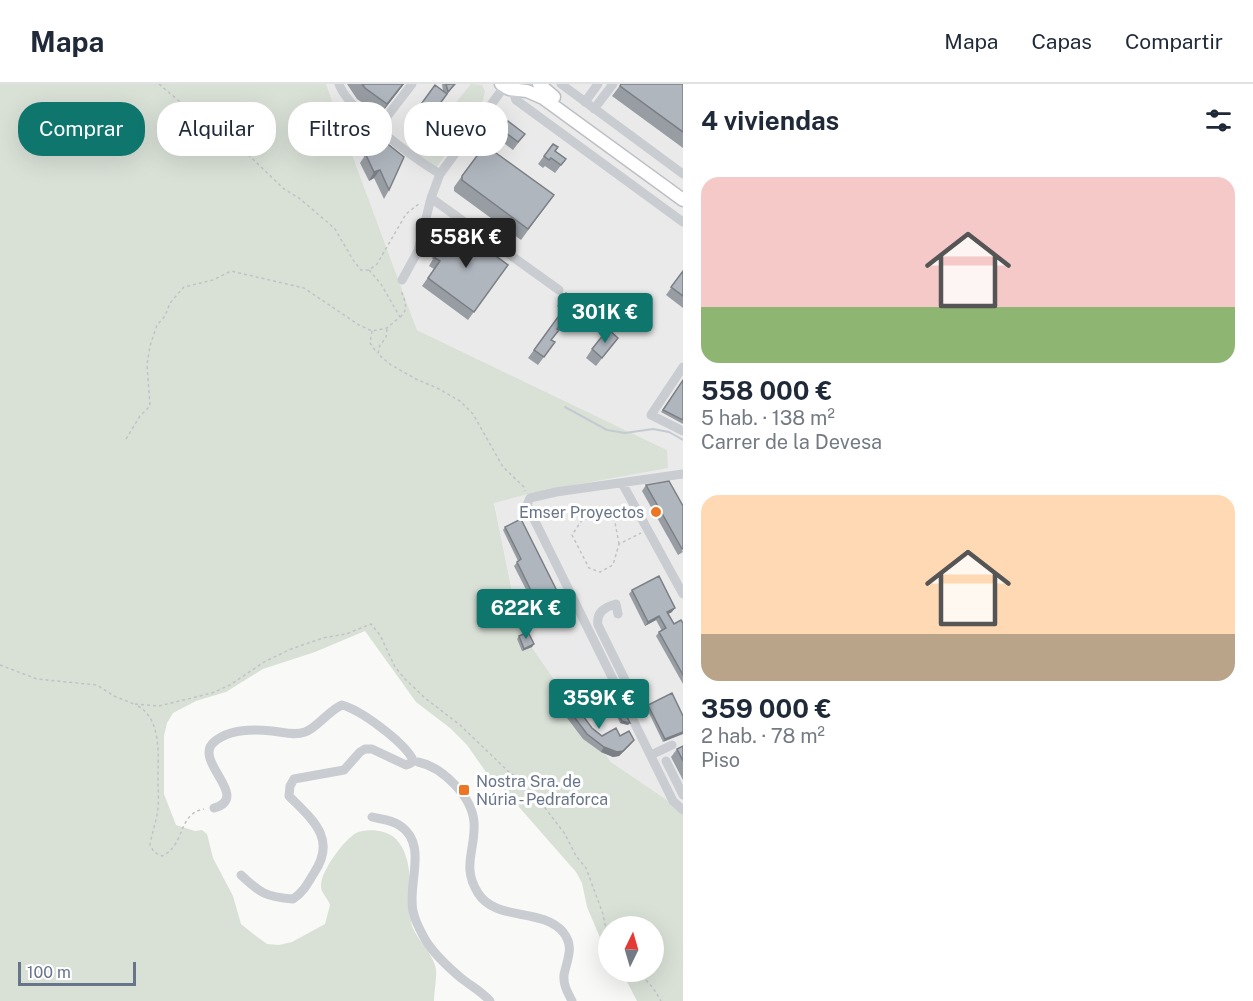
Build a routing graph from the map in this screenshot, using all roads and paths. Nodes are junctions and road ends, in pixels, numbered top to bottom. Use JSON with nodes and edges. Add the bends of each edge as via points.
{"nodes":[{"id":1,"x":159,"y":84,"type":"edge"},
{"id":2,"x":339,"y":84,"type":"edge"},
{"id":3,"x":412,"y":84,"type":"edge"},
{"id":4,"x":539,"y":84,"type":"edge"},
{"id":5,"x":561,"y":84,"type":"edge"},
{"id":6,"x":598,"y":84,"type":"edge"},
{"id":7,"x":613,"y":84,"type":"edge"},
{"id":8,"x":513,"y":87,"type":"edge"},
{"id":9,"x":350,"y":102,"type":"edge"},
{"id":10,"x":585,"y":102,"type":"junction"},
{"id":11,"x":594,"y":109,"type":"junction"},
{"id":12,"x":392,"y":110,"type":"edge"},
{"id":13,"x":392,"y":140,"type":"edge"},
{"id":14,"x":440,"y":174,"type":"junction"},
{"id":15,"x":683,"y":174,"type":"edge"},
{"id":16,"x":683,"y":193,"type":"edge"},
{"id":17,"x":431,"y":198,"type":"junction"},
{"id":18,"x":683,"y":200,"type":"edge"},
{"id":19,"x":683,"y":222,"type":"edge"},
{"id":20,"x":369,"y":270,"type":"junction"},
{"id":21,"x":402,"y":280,"type":"joint"},
{"id":22,"x":559,"y":290,"type":"dead end"},
{"id":23,"x":400,"y":317,"type":"junction"},
{"id":24,"x":387,"y":328,"type":"junction"},
{"id":25,"x":372,"y":331,"type":"junction"},
{"id":26,"x":378,"y":354,"type":"junction"},
{"id":27,"x":683,"y":367,"type":"edge"},
{"id":28,"x":683,"y":431,"type":"edge"},
{"id":29,"x":126,"y":438,"type":"dead end"},
{"id":30,"x":683,"y":474,"type":"edge"},
{"id":31,"x":622,"y":483,"type":"junction"},
{"id":32,"x":527,"y":501,"type":"junction"},
{"id":33,"x":648,"y":531,"type":"junction"},
{"id":34,"x":619,"y":544,"type":"junction"},
{"id":35,"x":683,"y":594,"type":"edge"},
{"id":36,"x":618,"y":614,"type":"dead end"},
{"id":37,"x":605,"y":652,"type":"junction"},
{"id":38,"x":0,"y":666,"type":"edge"},
{"id":39,"x":629,"y":688,"type":"dead end"},
{"id":40,"x":135,"y":704,"type":"junction"},
{"id":41,"x":672,"y":745,"type":"dead end"},
{"id":42,"x":651,"y":754,"type":"junction"},
{"id":43,"x":414,"y":761,"type":"junction"},
{"id":44,"x":666,"y":761,"type":"dead end"},
{"id":45,"x":683,"y":795,"type":"edge"},
{"id":46,"x":214,"y":808,"type":"joint"},
{"id":47,"x":683,"y":810,"type":"edge"},
{"id":48,"x":372,"y":817,"type":"dead end"},
{"id":49,"x":241,"y":875,"type":"dead end"},
{"id":50,"x":603,"y":916,"type":"edge"},
{"id":51,"x":649,"y":982,"type":"edge"},
{"id":52,"x":490,"y":1001,"type":"edge"},
{"id":53,"x":572,"y":1001,"type":"edge"},
{"id":54,"x":661,"y":1001,"type":"edge"}],
"edges":[{"from":1,"to":20,"type":"path","via":[[312,208],[334,229],[361,270]]},
{"from":2,"to":9,"type":"street"},
{"from":3,"to":12,"type":"street"},
{"from":4,"to":16,"type":"main road"},
{"from":5,"to":10,"type":"street"},
{"from":6,"to":10,"type":"street"},
{"from":7,"to":11,"type":"street"},
{"from":8,"to":14,"type":"street"},
{"from":8,"to":18,"type":"main road","via":[[543,98]]},
{"from":8,"to":19,"type":"street","via":[[516,100]]},
{"from":10,"to":11,"type":"street"},
{"from":11,"to":15,"type":"street"},
{"from":13,"to":14,"type":"street"},
{"from":14,"to":17,"type":"street"},
{"from":17,"to":20,"type":"path","via":[[406,214],[377,264]]},
{"from":17,"to":21,"type":"street","via":[[418,251]]},
{"from":17,"to":22,"type":"street"},
{"from":20,"to":23,"type":"path"},
{"from":21,"to":23,"type":"path","via":[[406,306]]},
{"from":23,"to":24,"type":"path"},
{"from":24,"to":25,"type":"path"},
{"from":24,"to":26,"type":"path"},
{"from":25,"to":26,"type":"path","via":[[370,343]]},
{"from":25,"to":29,"type":"path","via":[[304,288],[231,272],[184,286],[157,325],[147,365],[150,406]]},
{"from":26,"to":32,"type":"path","via":[[465,406],[503,467],[524,487]]},
{"from":27,"to":28,"type":"street","via":[[651,416]]},
{"from":30,"to":31,"type":"street"},
{"from":31,"to":32,"type":"street","via":[[556,492]]},
{"from":31,"to":33,"type":"street"},
{"from":32,"to":37,"type":"street"},
{"from":33,"to":34,"type":"path"},
{"from":33,"to":35,"type":"street"},
{"from":34,"to":34,"type":"path","via":[[614,517],[601,515],[582,520],[572,535],[589,568],[600,572],[613,565]]},
{"from":36,"to":37,"type":"street","via":[[616,604],[601,611],[597,618]]},
{"from":37,"to":39,"type":"street"},
{"from":37,"to":42,"type":"street"},
{"from":38,"to":40,"type":"path","via":[[37,679],[97,685]]},
{"from":40,"to":46,"type":"path","via":[[150,719],[158,748],[158,810],[150,845],[154,852],[162,856],[170,853],[188,817],[198,810]]},
{"from":40,"to":50,"type":"path","via":[[159,706],[212,693],[291,649],[371,624],[405,679],[510,773],[532,787],[586,868]]},
{"from":41,"to":42,"type":"street"},
{"from":42,"to":47,"type":"street","via":[[674,801]]},
{"from":43,"to":46,"type":"street","via":[[384,730],[354,708],[342,705],[306,732],[236,732],[211,744],[210,762],[227,794],[225,801]]},
{"from":43,"to":49,"type":"street","via":[[406,765],[365,749],[344,770],[294,779],[289,796],[323,837],[320,865],[293,898],[259,892]]},
{"from":43,"to":53,"type":"street","via":[[432,766],[454,783],[469,808],[474,820],[468,864],[480,896],[499,909],[543,919],[562,932],[571,950],[564,976]]},
{"from":44,"to":45,"type":"street"},
{"from":48,"to":52,"type":"street","via":[[398,824],[412,839],[412,900],[418,927],[445,965]]},
{"from":51,"to":54,"type":"path"}]}
